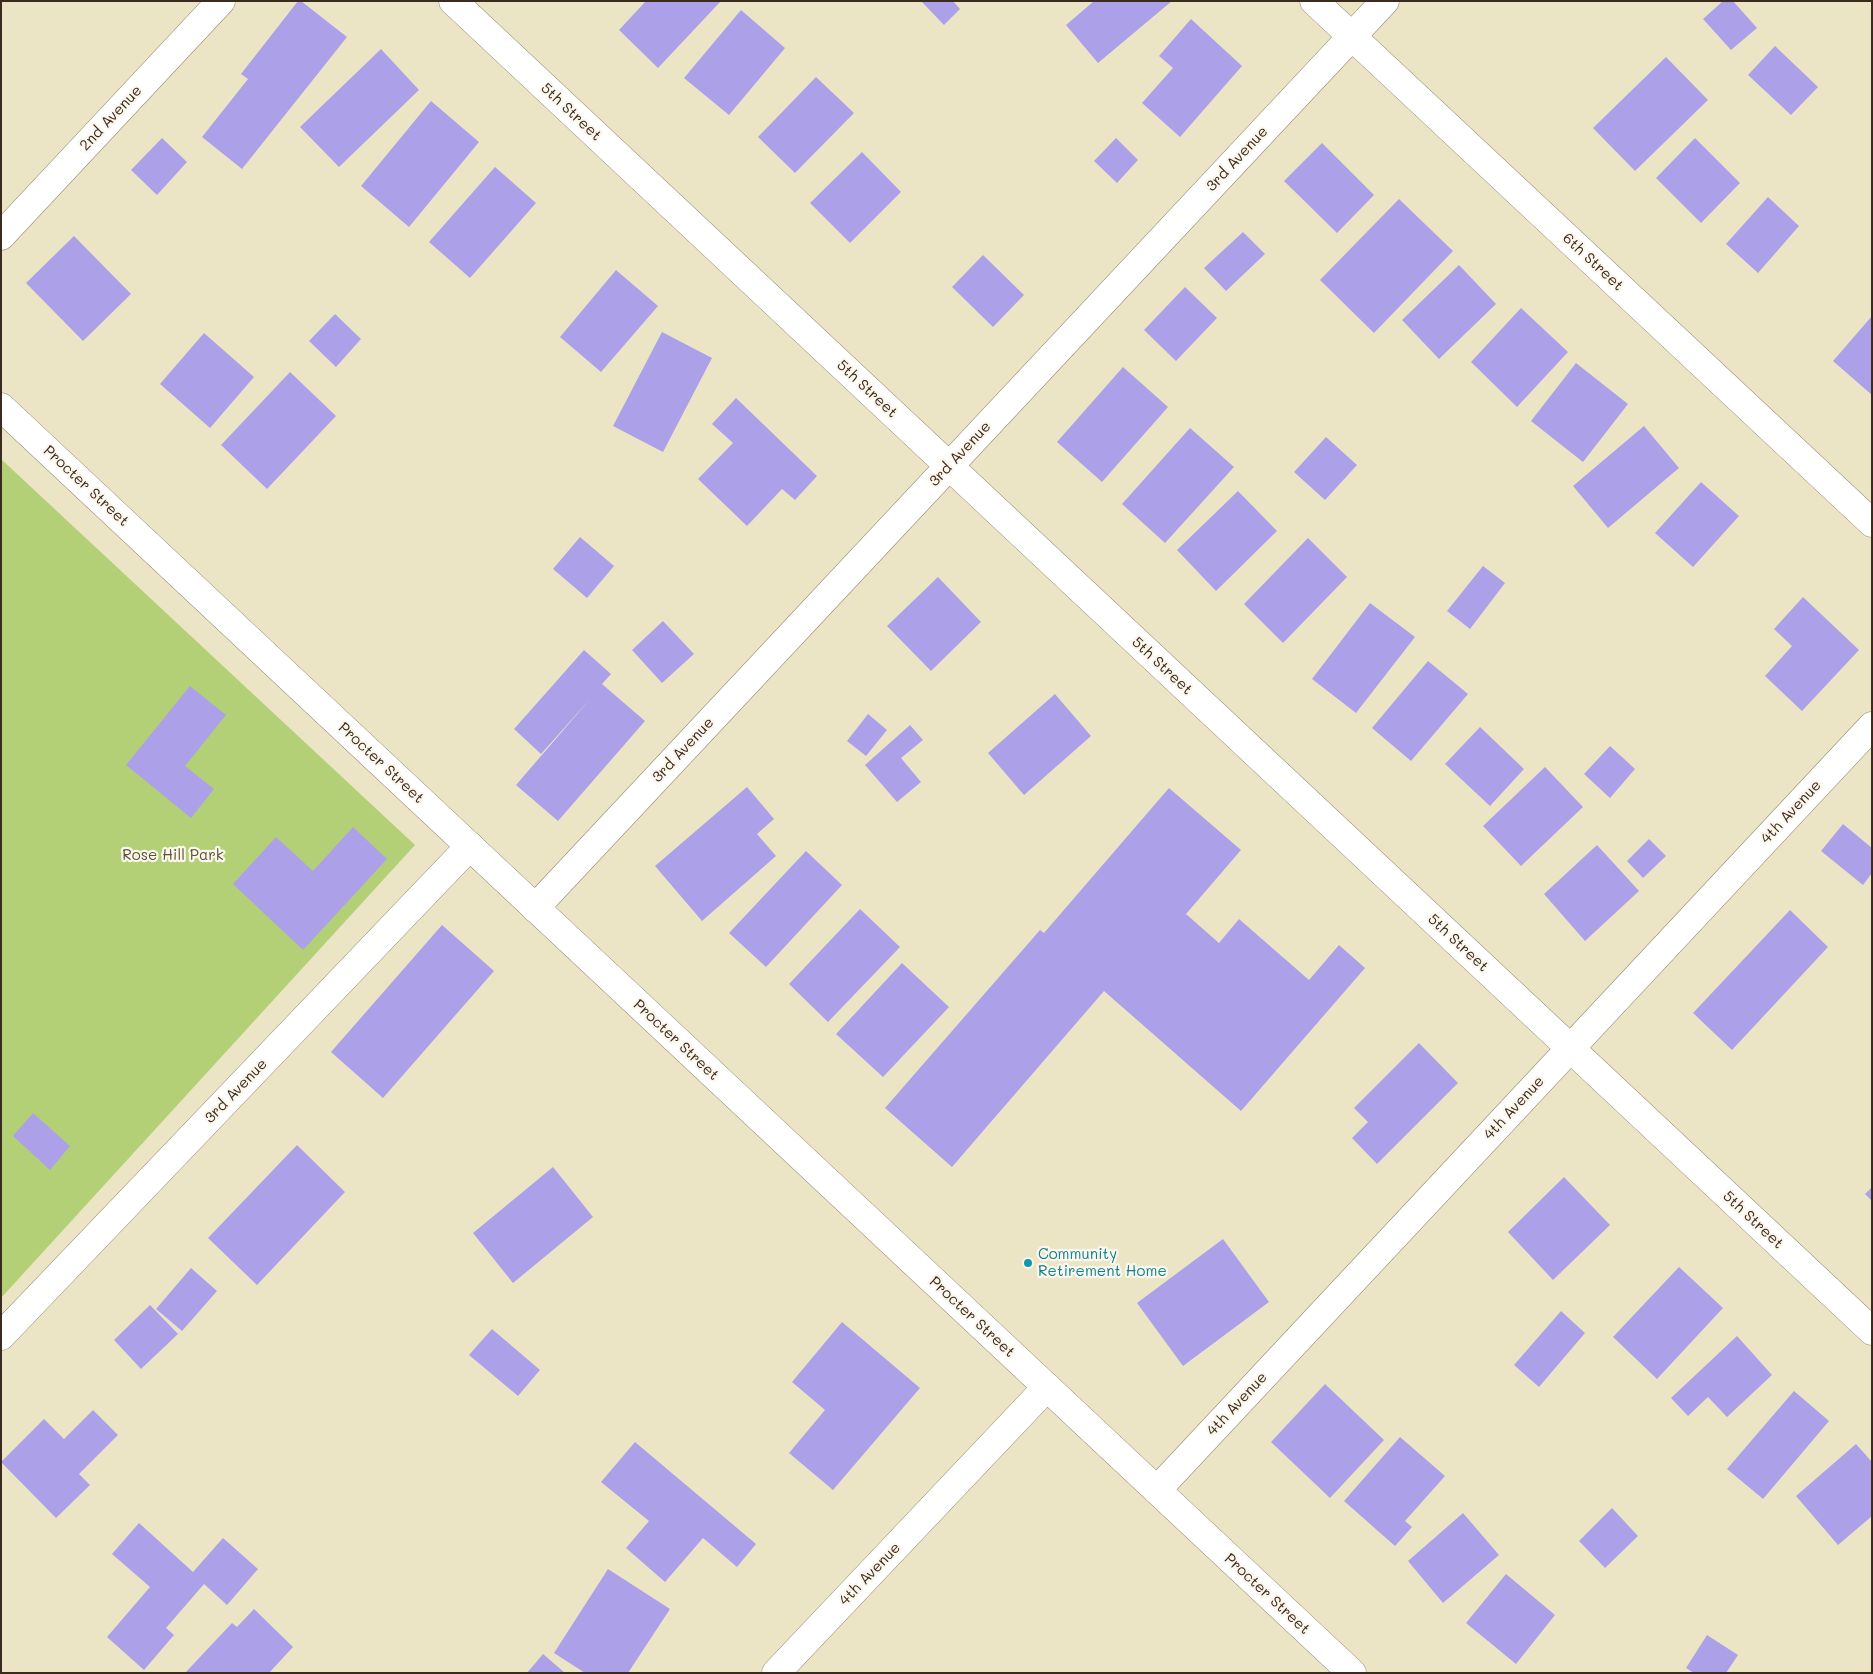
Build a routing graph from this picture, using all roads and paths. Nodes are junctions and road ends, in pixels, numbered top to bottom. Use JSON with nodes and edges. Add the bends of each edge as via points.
{"nodes":[{"id":1,"x":221,"y":1,"type":"edge"},
{"id":2,"x":453,"y":1,"type":"edge"},
{"id":3,"x":1314,"y":1,"type":"edge"},
{"id":4,"x":1385,"y":1,"type":"edge"},
{"id":5,"x":1352,"y":36,"type":"junction"},
{"id":6,"x":1,"y":236,"type":"edge"},
{"id":7,"x":1,"y":407,"type":"edge"},
{"id":8,"x":949,"y":466,"type":"junction"},
{"id":9,"x":1872,"y":523,"type":"edge"},
{"id":10,"x":1872,"y":726,"type":"edge"},
{"id":11,"x":470,"y":846,"type":"junction"},
{"id":12,"x":535,"y":908,"type":"junction"},
{"id":13,"x":1570,"y":1048,"type":"junction"},
{"id":14,"x":1872,"y":1332,"type":"edge"},
{"id":15,"x":1,"y":1336,"type":"edge"},
{"id":16,"x":1047,"y":1388,"type":"junction"},
{"id":17,"x":1156,"y":1490,"type":"junction"},
{"id":18,"x":776,"y":1673,"type":"edge"},
{"id":19,"x":1352,"y":1673,"type":"edge"}],
"edges":[{"from":1,"to":6,"type":"street","name":"2nd Avenue"},
{"from":2,"to":8,"type":"street","name":"5th Street"},
{"from":3,"to":5,"type":"street","name":"6th Street"},
{"from":4,"to":5,"type":"street","name":"3rd Avenue"},
{"from":5,"to":8,"type":"street","name":"3rd Avenue"},
{"from":5,"to":9,"type":"street","name":"6th Street"},
{"from":7,"to":11,"type":"street","name":"Procter Street"},
{"from":8,"to":12,"type":"street","name":"3rd Avenue"},
{"from":8,"to":13,"type":"street","name":"5th Street"},
{"from":10,"to":13,"type":"street","name":"4th Avenue"},
{"from":11,"to":12,"type":"street","name":"Procter Street"},
{"from":11,"to":15,"type":"street","name":"3rd Avenue"},
{"from":12,"to":16,"type":"street","name":"Procter Street"},
{"from":13,"to":14,"type":"street","name":"5th Street"},
{"from":13,"to":17,"type":"street","name":"4th Avenue"},
{"from":16,"to":17,"type":"street","name":"Procter Street"},
{"from":16,"to":18,"type":"street","name":"4th Avenue"},
{"from":17,"to":19,"type":"street","name":"Procter Street"}]}
